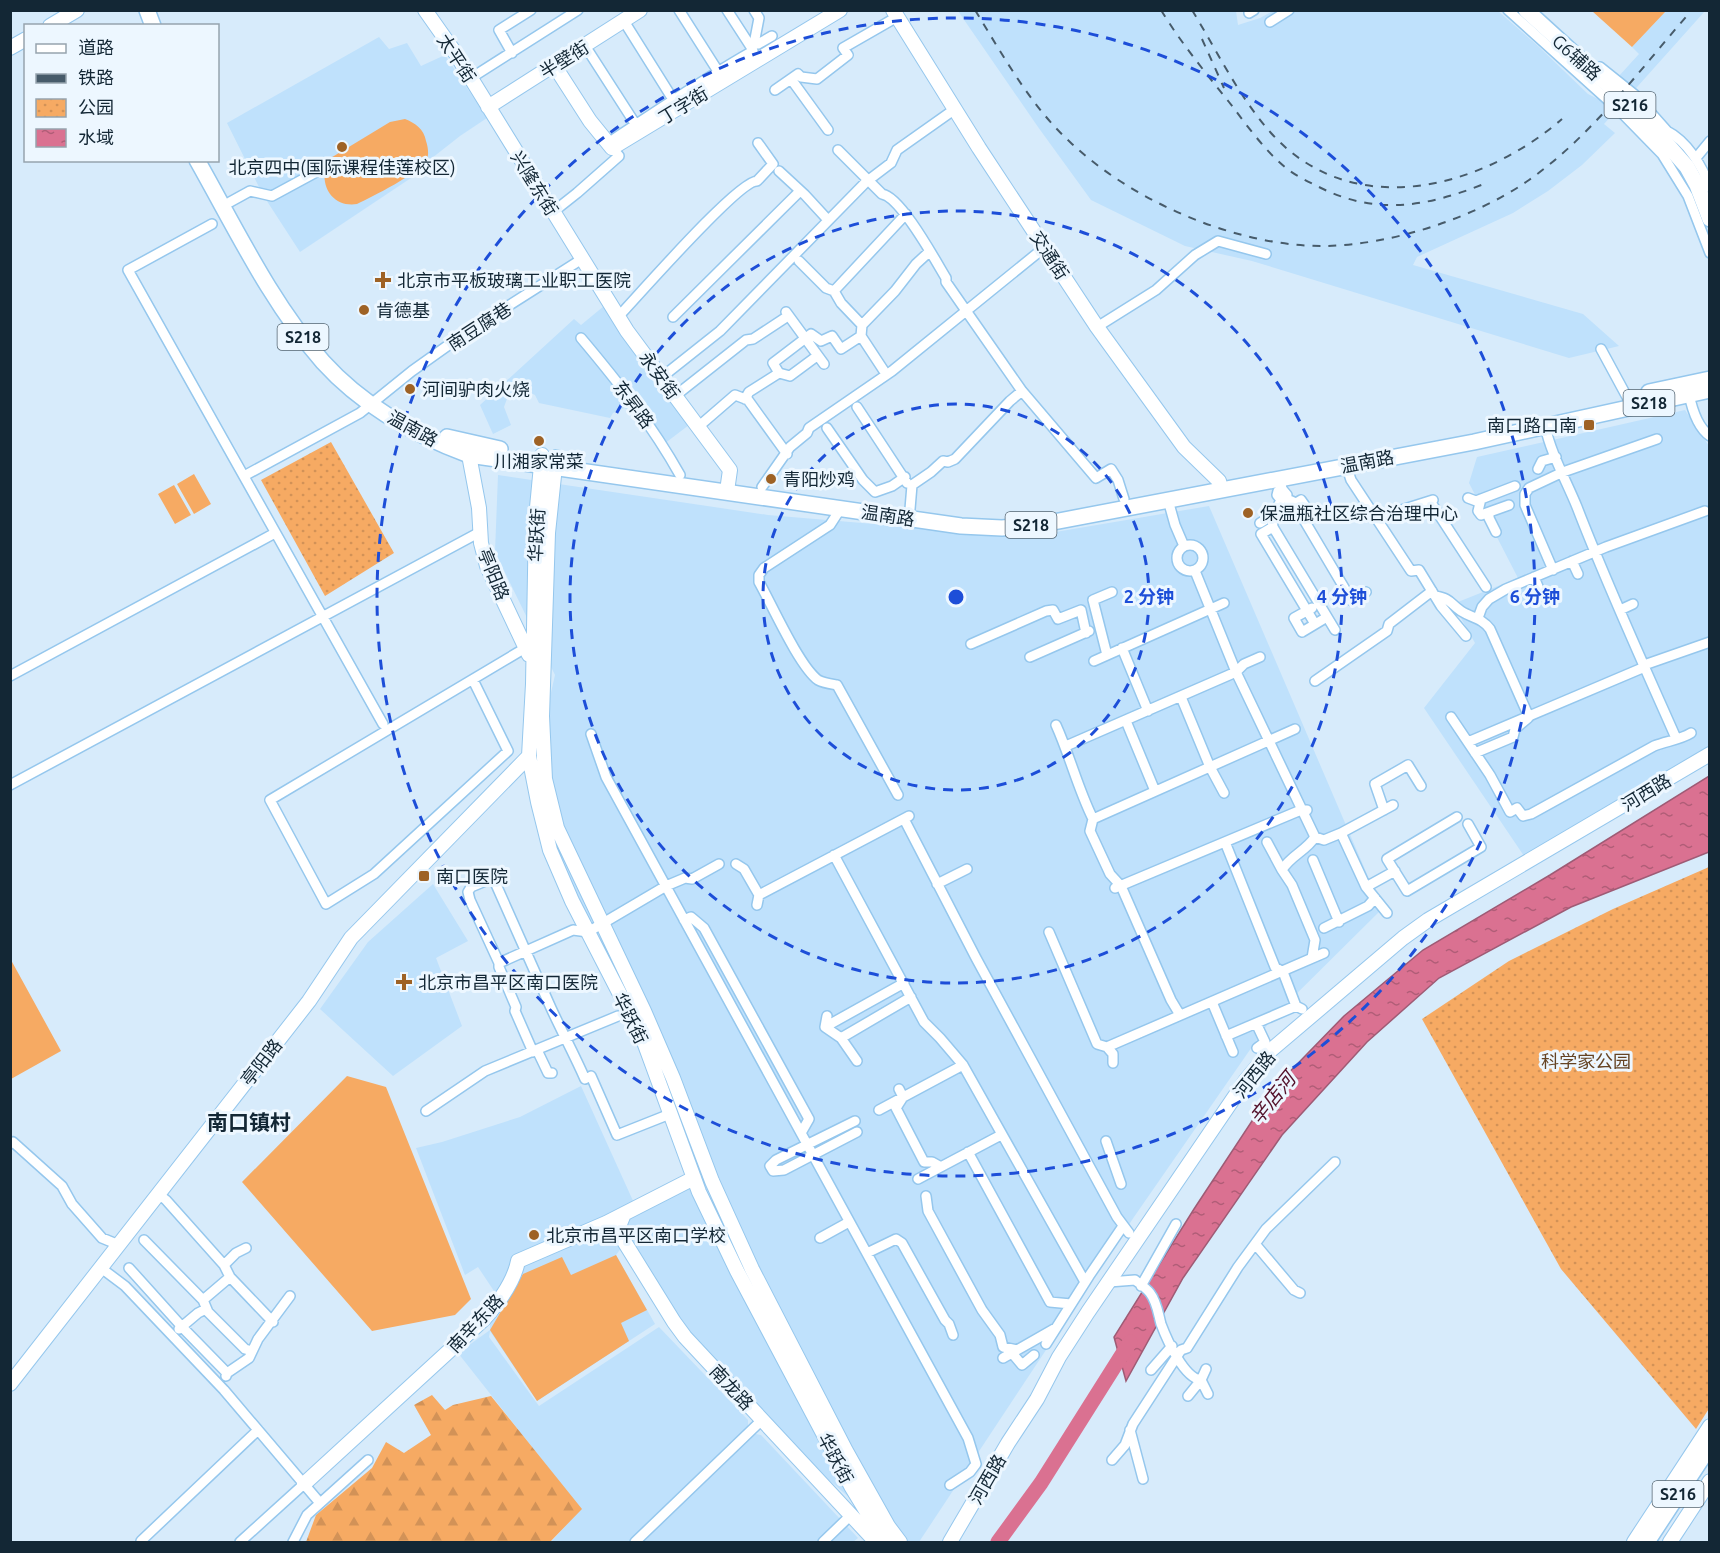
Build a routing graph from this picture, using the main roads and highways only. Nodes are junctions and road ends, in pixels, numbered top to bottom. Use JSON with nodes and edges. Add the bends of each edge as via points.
{"nodes":[{"id":1,"x":1526,"y":10,"type":"edge"},
{"id":2,"x":198,"y":162,"type":"edge"},
{"id":3,"x":208,"y":162,"type":"edge"},
{"id":4,"x":1710,"y":219,"type":"edge"},
{"id":5,"x":1710,"y":379,"type":"edge"},
{"id":6,"x":1710,"y":390,"type":"edge"},
{"id":7,"x":375,"y":401,"type":"junction"},
{"id":8,"x":549,"y":461,"type":"junction"},
{"id":9,"x":1220,"y":485,"type":"junction"},
{"id":10,"x":728,"y":486,"type":"junction"},
{"id":11,"x":1710,"y":1446,"type":"edge"},
{"id":12,"x":1710,"y":1463,"type":"edge"},
{"id":13,"x":1647,"y":1542,"type":"edge"},
{"id":14,"x":1658,"y":1542,"type":"edge"}],
"edges":[{"from":1,"to":4,"type":"main road","name":"G6辅路","number":"S216","via":[[1659,135],[1687,167]]},
{"from":2,"to":7,"type":"main road","name":"温南路","number":"S218","via":[[296,328],[325,363]]},
{"from":3,"to":7,"type":"main road","name":"温南路","number":"S218","via":[[307,328]]},
{"from":5,"to":9,"type":"main road","name":"温南路","number":"S218"},
{"from":6,"to":9,"type":"main road","name":"温南路","number":"S218","via":[[1474,442],[1346,465],[1282,491]]},
{"from":7,"to":8,"type":"main road","name":"温南路","number":"S218","via":[[470,449]]},
{"from":8,"to":10,"type":"main road","name":"温南路","number":"S218"},
{"from":8,"to":10,"type":"main road","name":"温南路","number":"S218","via":[[680,475]]},
{"from":9,"to":10,"type":"main road","name":"温南路","number":"S218","via":[[1002,519],[962,517],[762,487]]},
{"from":9,"to":10,"type":"main road","name":"温南路","number":"S218","via":[[1168,500],[1002,528],[961,526],[841,508]]},
{"from":11,"to":13,"type":"main road","number":"S216"},
{"from":12,"to":14,"type":"main road","number":"S216"}]}
